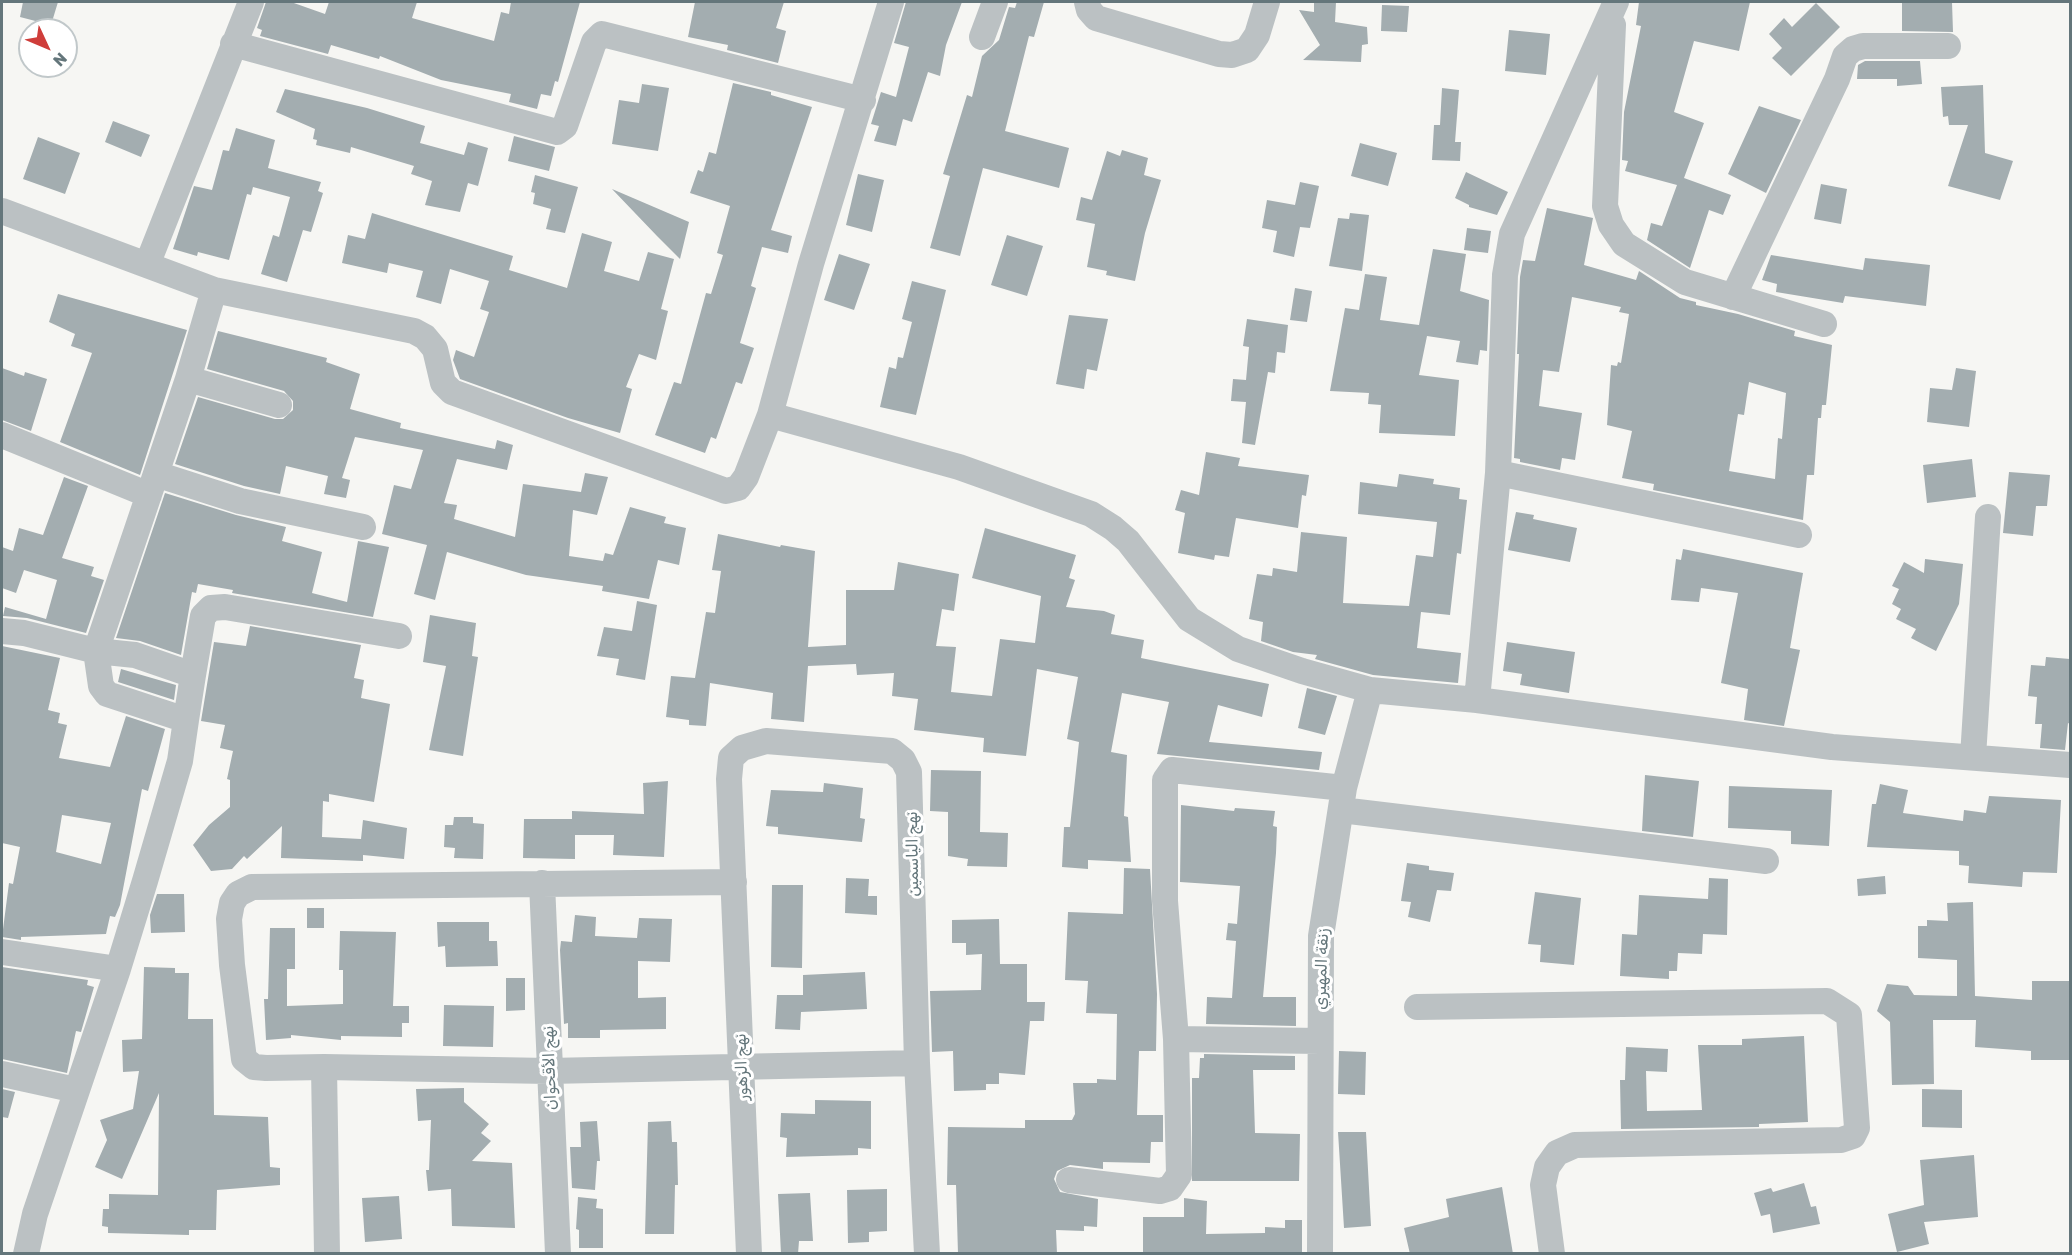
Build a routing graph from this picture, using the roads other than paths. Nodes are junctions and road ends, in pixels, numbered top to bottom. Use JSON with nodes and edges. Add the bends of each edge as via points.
{"nodes":[{"id":1,"x":251,"y":2,"type":"edge"},
{"id":2,"x":891,"y":2,"type":"edge"},
{"id":3,"x":995,"y":2,"type":"edge"},
{"id":4,"x":1087,"y":2,"type":"edge"},
{"id":5,"x":1267,"y":2,"type":"edge"},
{"id":6,"x":1615,"y":6,"type":"edge"},
{"id":7,"x":982,"y":37,"type":"dead end"},
{"id":8,"x":233,"y":44,"type":"junction"},
{"id":9,"x":1948,"y":46,"type":"dead end"},
{"id":10,"x":863,"y":100,"type":"junction"},
{"id":11,"x":2,"y":211,"type":"edge"},
{"id":12,"x":147,"y":265,"type":"junction"},
{"id":13,"x":214,"y":290,"type":"junction"},
{"id":14,"x":1733,"y":297,"type":"junction"},
{"id":15,"x":1824,"y":324,"type":"dead end"},
{"id":16,"x":188,"y":379,"type":"junction"},
{"id":17,"x":279,"y":405,"type":"dead end"},
{"id":18,"x":770,"y":416,"type":"junction"},
{"id":19,"x":2,"y":435,"type":"edge"},
{"id":20,"x":1498,"y":473,"type":"junction"},
{"id":21,"x":152,"y":485,"type":"junction"},
{"id":22,"x":1988,"y":516,"type":"dead end"},
{"id":23,"x":363,"y":527,"type":"dead end"},
{"id":24,"x":1799,"y":536,"type":"dead end"},
{"id":25,"x":2,"y":631,"type":"edge"},
{"id":26,"x":399,"y":636,"type":"dead end"},
{"id":27,"x":96,"y":651,"type":"junction"},
{"id":28,"x":193,"y":675,"type":"junction"},
{"id":29,"x":1370,"y":690,"type":"junction"},
{"id":30,"x":1477,"y":700,"type":"junction"},
{"id":31,"x":186,"y":720,"type":"junction"},
{"id":32,"x":1973,"y":757,"type":"junction"},
{"id":33,"x":2070,"y":765,"type":"edge"},
{"id":34,"x":1343,"y":799,"type":"junction"},
{"id":35,"x":1766,"y":861,"type":"dead end"},
{"id":36,"x":734,"y":882,"type":"junction"},
{"id":37,"x":542,"y":883,"type":"junction"},
{"id":38,"x":2,"y":952,"type":"edge"},
{"id":39,"x":118,"y":969,"type":"junction"},
{"id":40,"x":1417,"y":1007,"type":"dead end"},
{"id":41,"x":1176,"y":1039,"type":"junction"},
{"id":42,"x":1320,"y":1041,"type":"junction"},
{"id":43,"x":917,"y":1063,"type":"junction"},
{"id":44,"x":742,"y":1065,"type":"junction"},
{"id":45,"x":324,"y":1067,"type":"junction"},
{"id":46,"x":549,"y":1071,"type":"junction"},
{"id":47,"x":2,"y":1074,"type":"edge"},
{"id":48,"x":76,"y":1090,"type":"junction"},
{"id":49,"x":1069,"y":1180,"type":"dead end"},
{"id":50,"x":26,"y":1254,"type":"edge"},
{"id":51,"x":327,"y":1254,"type":"edge"},
{"id":52,"x":558,"y":1254,"type":"edge"},
{"id":53,"x":749,"y":1254,"type":"edge"},
{"id":54,"x":927,"y":1254,"type":"edge"},
{"id":55,"x":1320,"y":1254,"type":"edge"},
{"id":56,"x":1552,"y":1254,"type":"edge"}],
"edges":[{"from":1,"to":8,"type":"street"},
{"from":2,"to":10,"type":"street"},
{"from":3,"to":7,"type":"street"},
{"from":4,"to":5,"type":"street","via":[[1096,18],[1232,55],[1247,50]]},
{"from":6,"to":14,"type":"street","via":[[1605,206],[1611,225],[1624,244],[1653,264],[1685,282]]},
{"from":6,"to":20,"type":"street","via":[[1512,234],[1505,274]]},
{"from":8,"to":10,"type":"street","via":[[557,132],[565,126],[594,42],[602,34]]},
{"from":8,"to":12,"type":"street"},
{"from":9,"to":14,"type":"street","via":[[1863,46],[1845,56],[1838,79]]},
{"from":10,"to":18,"type":"street","via":[[811,264]]},
{"from":11,"to":12,"type":"street"},
{"from":12,"to":13,"type":"street"},
{"from":13,"to":16,"type":"street"},
{"from":13,"to":18,"type":"street","via":[[414,331],[435,349],[442,383],[452,392],[726,491],[738,488],[746,477]]},
{"from":14,"to":15,"type":"street"},
{"from":16,"to":17,"type":"street"},
{"from":16,"to":21,"type":"street"},
{"from":18,"to":29,"type":"street","via":[[958,467],[1091,514],[1128,541],[1189,619],[1238,649]]},
{"from":19,"to":21,"type":"street"},
{"from":20,"to":24,"type":"street"},
{"from":20,"to":30,"type":"street"},
{"from":21,"to":23,"type":"street"},
{"from":21,"to":27,"type":"street"},
{"from":22,"to":32,"type":"street"},
{"from":25,"to":27,"type":"street"},
{"from":26,"to":28,"type":"street","via":[[225,606],[211,608],[203,616],[199,630]]},
{"from":27,"to":28,"type":"street","via":[[135,655]]},
{"from":27,"to":31,"type":"street","via":[[101,686],[107,694]]},
{"from":28,"to":31,"type":"street"},
{"from":29,"to":30,"type":"street"},
{"from":29,"to":34,"type":"street","name":"زنقة المهيري"},
{"from":30,"to":32,"type":"street","via":[[1832,747]]},
{"from":31,"to":39,"type":"street","via":[[180,761]]},
{"from":32,"to":33,"type":"street"},
{"from":34,"to":35,"type":"street"},
{"from":34,"to":41,"type":"street","via":[[1172,770],[1165,780],[1165,902]]},
{"from":34,"to":42,"type":"street","name":"زنقة المهيري","via":[[1321,936]]},
{"from":36,"to":37,"type":"street"},
{"from":36,"to":43,"type":"street","name":"نهج الياسمين","via":[[729,779],[731,758],[742,748],[766,741],[892,751],[903,760],[909,772],[912,800]]},
{"from":36,"to":44,"type":"street","name":"نهج الزهور"},
{"from":37,"to":45,"type":"street","via":[[273,886],[252,887],[238,894],[229,919],[244,1059],[254,1067]]},
{"from":37,"to":46,"type":"street","name":"نهج الأقحوان"},
{"from":38,"to":39,"type":"street"},
{"from":39,"to":48,"type":"street"},
{"from":40,"to":56,"type":"street","via":[[1827,1001],[1849,1015],[1857,1128],[1853,1136],[1841,1140],[1575,1145],[1557,1153],[1547,1167],[1543,1185]]},
{"from":41,"to":42,"type":"street"},
{"from":41,"to":49,"type":"street","via":[[1180,1156],[1176,1181],[1160,1191]]},
{"from":42,"to":55,"type":"street","name":"زنقة المهيري"},
{"from":43,"to":44,"type":"street"},
{"from":43,"to":54,"type":"street","name":"نهج الياسمين"},
{"from":44,"to":46,"type":"street"},
{"from":44,"to":53,"type":"street","name":"نهج الزهور"},
{"from":45,"to":46,"type":"street"},
{"from":45,"to":51,"type":"street"},
{"from":46,"to":52,"type":"street","name":"نهج الأقحوان"},
{"from":47,"to":48,"type":"street"},
{"from":48,"to":50,"type":"street","via":[[34,1214]]}]}
